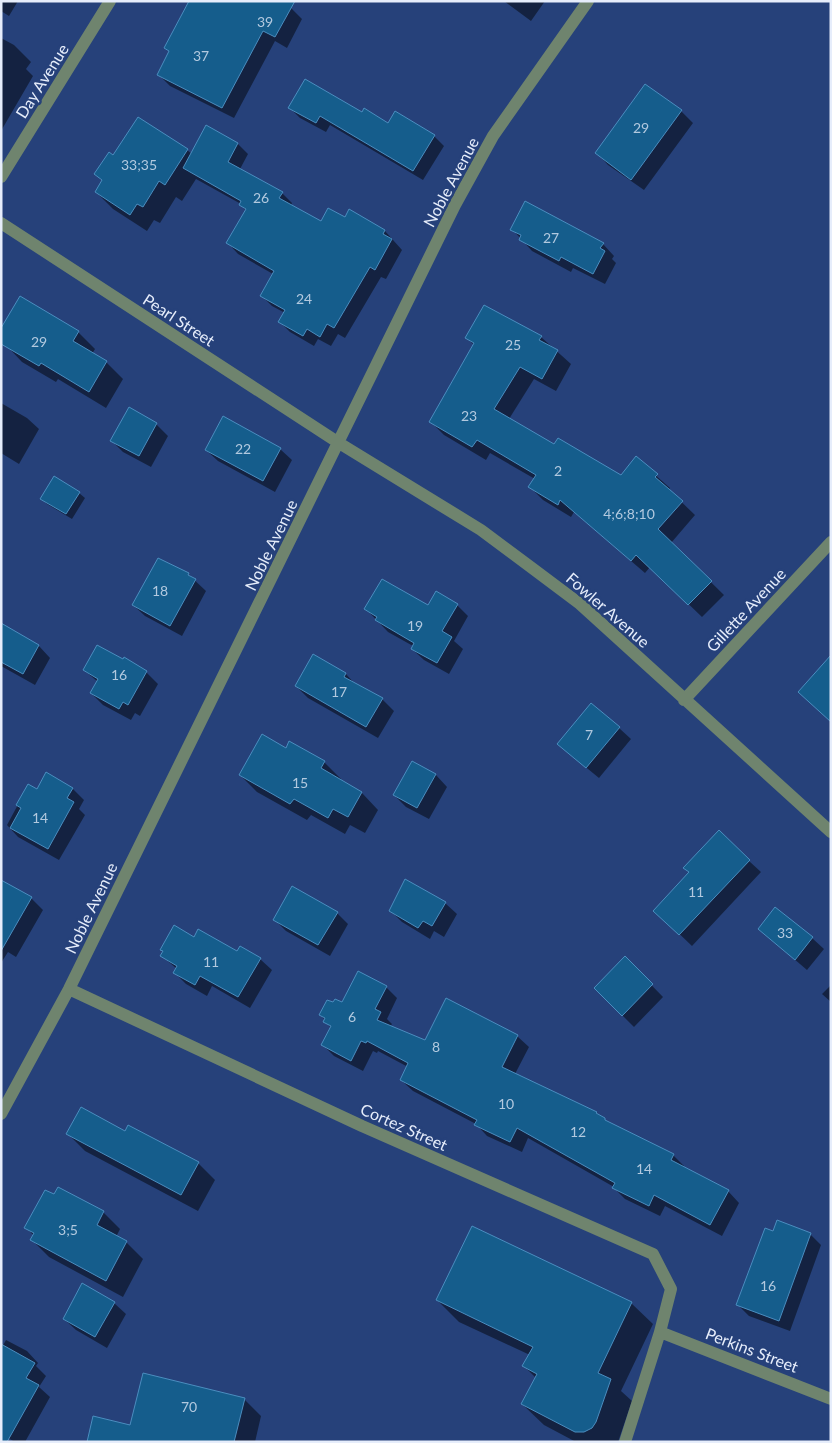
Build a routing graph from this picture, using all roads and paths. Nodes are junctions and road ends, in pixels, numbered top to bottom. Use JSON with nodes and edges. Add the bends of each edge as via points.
{"nodes":[{"id":1,"x":110,"y":1,"type":"edge"},
{"id":2,"x":588,"y":1,"type":"edge"},
{"id":3,"x":1,"y":177,"type":"edge"},
{"id":4,"x":1,"y":223,"type":"edge"},
{"id":5,"x":339,"y":443,"type":"junction"},
{"id":6,"x":831,"y":542,"type":"edge"},
{"id":7,"x":684,"y":700,"type":"junction"},
{"id":8,"x":831,"y":832,"type":"edge"},
{"id":9,"x":69,"y":989,"type":"junction"},
{"id":10,"x":1,"y":1114,"type":"edge"},
{"id":11,"x":660,"y":1332,"type":"junction"},
{"id":12,"x":831,"y":1399,"type":"edge"},
{"id":13,"x":625,"y":1442,"type":"edge"}],
"edges":[{"from":1,"to":3,"type":"street","name":"Day Avenue"},
{"from":2,"to":5,"type":"street","name":"Noble Avenue","via":[[493,136],[455,206]]},
{"from":4,"to":5,"type":"street","name":"Pearl Street"},
{"from":5,"to":7,"type":"street","name":"Fowler Avenue","via":[[480,530],[580,604]]},
{"from":5,"to":9,"type":"street","name":"Noble Avenue"},
{"from":6,"to":7,"type":"street","name":"Gillette Avenue"},
{"from":7,"to":8,"type":"street","name":"Fowler Avenue"},
{"from":9,"to":10,"type":"street","name":"Noble Avenue"},
{"from":9,"to":11,"type":"street","name":"Cortez Street","via":[[371,1130],[653,1254],[671,1289]]},
{"from":11,"to":12,"type":"street","name":"Perkins Street"},
{"from":11,"to":13,"type":"street","name":"Cortez Street"}]}
